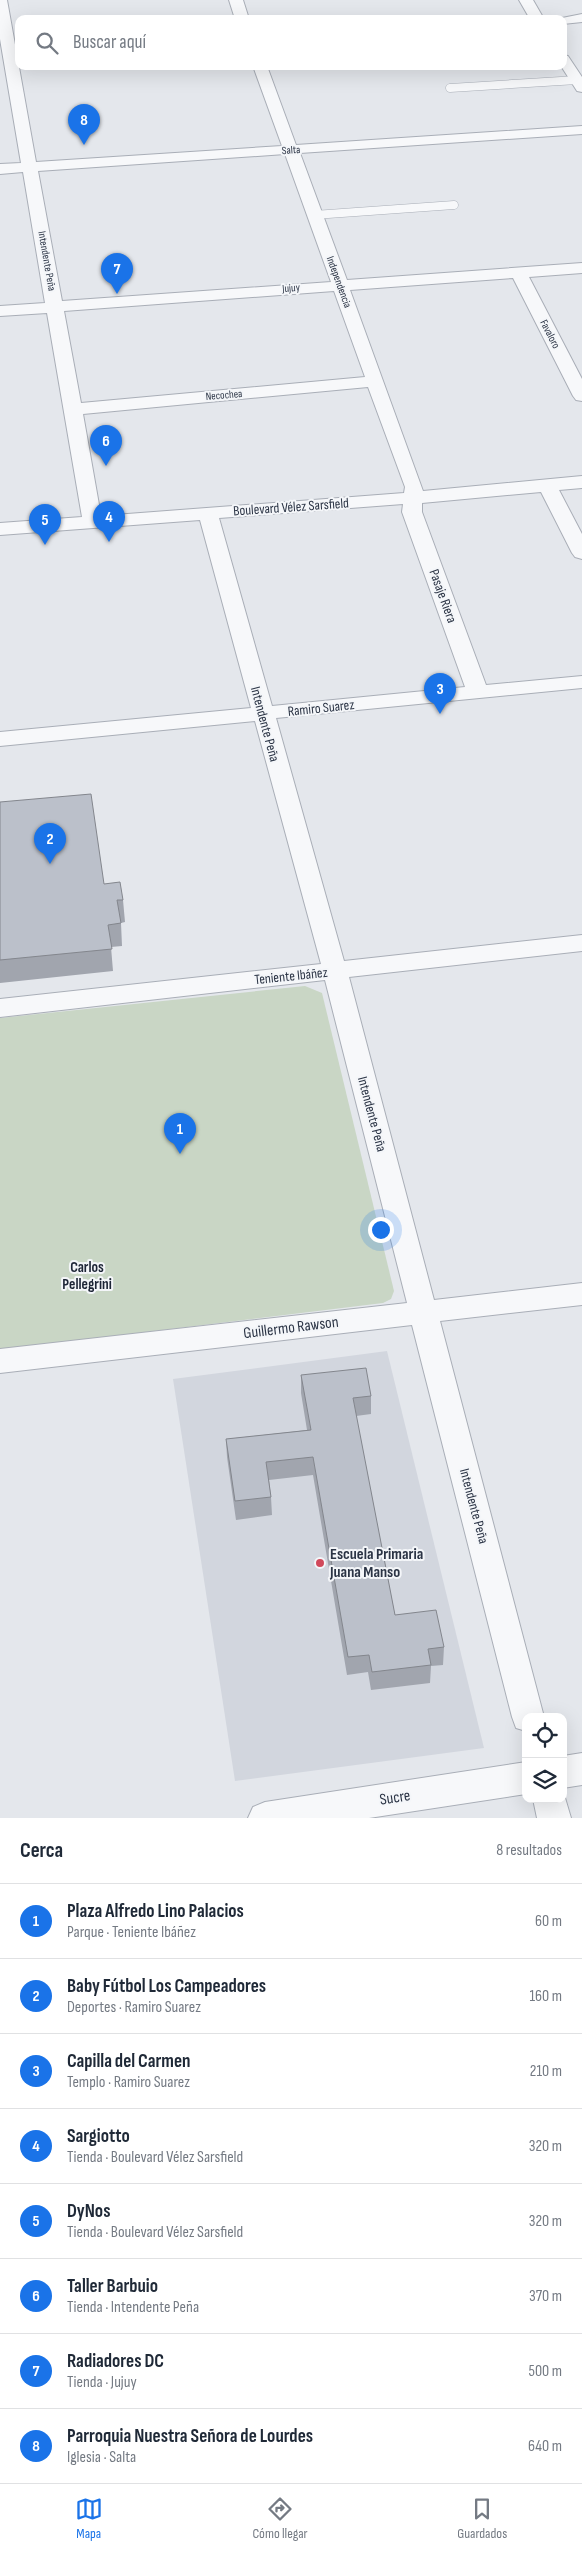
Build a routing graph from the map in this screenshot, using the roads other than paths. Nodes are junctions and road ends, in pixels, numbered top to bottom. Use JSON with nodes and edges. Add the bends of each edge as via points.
{"nodes":[{"id":1,"x":0,"y":0,"type":"edge"},
{"id":2,"x":236,"y":0,"type":"edge"},
{"id":3,"x":526,"y":0,"type":"edge"},
{"id":4,"x":241,"y":15,"type":"edge"},
{"id":5,"x":535,"y":15,"type":"edge"},
{"id":6,"x":582,"y":18,"type":"edge"},
{"id":7,"x":567,"y":20,"type":"edge"},
{"id":8,"x":9,"y":52,"type":"edge"},
{"id":9,"x":567,"y":65,"type":"edge"},
{"id":10,"x":261,"y":70,"type":"edge"},
{"id":11,"x":579,"y":84,"type":"edge"},
{"id":12,"x":450,"y":88,"type":"dead end"},
{"id":13,"x":582,"y":130,"type":"edge"},
{"id":14,"x":290,"y":150,"type":"junction"},
{"id":15,"x":30,"y":167,"type":"junction"},
{"id":16,"x":0,"y":169,"type":"edge"},
{"id":17,"x":454,"y":206,"type":"dead end"},
{"id":18,"x":314,"y":215,"type":"junction"},
{"id":19,"x":582,"y":268,"type":"edge"},
{"id":20,"x":518,"y":272,"type":"junction"},
{"id":21,"x":340,"y":284,"type":"junction"},
{"id":22,"x":55,"y":308,"type":"junction"},
{"id":23,"x":0,"y":311,"type":"edge"},
{"id":24,"x":375,"y":381,"type":"junction"},
{"id":25,"x":582,"y":396,"type":"edge"},
{"id":26,"x":73,"y":410,"type":"junction"},
{"id":27,"x":582,"y":482,"type":"edge"},
{"id":28,"x":548,"y":486,"type":"junction"},
{"id":29,"x":412,"y":498,"type":"junction"},
{"id":30,"x":208,"y":514,"type":"junction"},
{"id":31,"x":93,"y":522,"type":"junction"},
{"id":32,"x":0,"y":530,"type":"edge"},
{"id":33,"x":582,"y":553,"type":"edge"},
{"id":34,"x":582,"y":682,"type":"edge"},
{"id":35,"x":478,"y":692,"type":"junction"},
{"id":36,"x":262,"y":713,"type":"junction"},
{"id":37,"x":0,"y":739,"type":"edge"},
{"id":38,"x":582,"y":943,"type":"edge"},
{"id":39,"x":335,"y":971,"type":"junction"},
{"id":40,"x":0,"y":1008,"type":"edge"},
{"id":41,"x":582,"y":1294,"type":"edge"},
{"id":42,"x":423,"y":1313,"type":"junction"},
{"id":43,"x":0,"y":1362,"type":"edge"},
{"id":44,"x":527,"y":1713,"type":"edge"},
{"id":45,"x":582,"y":1769,"type":"edge"},
{"id":46,"x":567,"y":1771,"type":"edge"},
{"id":47,"x":522,"y":1779,"type":"edge"},
{"id":48,"x":551,"y":1803,"type":"edge"},
{"id":49,"x":265,"y":1818,"type":"edge"},
{"id":50,"x":554,"y":1818,"type":"edge"}],
"edges":[{"from":1,"to":8,"type":"street","name":"Intendente Peña"},
{"from":2,"to":4,"type":"street"},
{"from":3,"to":5,"type":"street"},
{"from":6,"to":7,"type":"street"},
{"from":8,"to":15,"type":"street","name":"Intendente Peña"},
{"from":9,"to":11,"type":"street"},
{"from":10,"to":14,"type":"street","name":"Independencia"},
{"from":11,"to":12,"type":"lane"},
{"from":13,"to":14,"type":"street","name":"Salta"},
{"from":14,"to":15,"type":"street","name":"Salta"},
{"from":14,"to":18,"type":"street","name":"Independencia"},
{"from":15,"to":16,"type":"street","name":"Salta"},
{"from":15,"to":22,"type":"street","name":"Intendente Peña"},
{"from":17,"to":18,"type":"lane"},
{"from":18,"to":21,"type":"street","name":"Independencia"},
{"from":19,"to":20,"type":"street","name":"Jujuy"},
{"from":20,"to":21,"type":"street","name":"Jujuy"},
{"from":20,"to":25,"type":"street","name":"Favaloro"},
{"from":21,"to":22,"type":"street","name":"Jujuy"},
{"from":21,"to":24,"type":"street","name":"Independencia"},
{"from":22,"to":23,"type":"street","name":"Jujuy"},
{"from":22,"to":26,"type":"street","name":"Intendente Peña"},
{"from":24,"to":26,"type":"street","name":"Necochea"},
{"from":24,"to":29,"type":"street","name":"Independencia","via":[[414,487]]},
{"from":26,"to":31,"type":"street","name":"Intendente Peña"},
{"from":27,"to":28,"type":"street","name":"Boulevard Vélez Sarsfield"},
{"from":28,"to":29,"type":"street","name":"Boulevard Vélez Sarsfield"},
{"from":28,"to":33,"type":"street"},
{"from":29,"to":30,"type":"street","name":"Boulevard Vélez Sarsfield"},
{"from":29,"to":35,"type":"street","name":"Pasaje Riera","via":[[412,512]]},
{"from":30,"to":31,"type":"street","name":"Boulevard Vélez Sarsfield"},
{"from":30,"to":36,"type":"street","name":"Intendente Peña"},
{"from":31,"to":32,"type":"street","name":"Boulevard Vélez Sarsfield"},
{"from":34,"to":35,"type":"street","name":"Ramiro Suarez"},
{"from":35,"to":36,"type":"street","name":"Ramiro Suarez"},
{"from":36,"to":37,"type":"street","name":"Ramiro Suarez"},
{"from":36,"to":39,"type":"street","name":"Intendente Peña"},
{"from":38,"to":39,"type":"street","name":"Teniente Ibáñez"},
{"from":39,"to":40,"type":"street","name":"Teniente Ibáñez"},
{"from":39,"to":42,"type":"street","name":"Intendente Peña"},
{"from":41,"to":42,"type":"street","name":"Guillermo Rawson"},
{"from":42,"to":43,"type":"street","name":"Guillermo Rawson"},
{"from":42,"to":44,"type":"street","name":"Intendente Peña"},
{"from":45,"to":46,"type":"street"},
{"from":47,"to":49,"type":"street","name":"Sucre"},
{"from":48,"to":50,"type":"street"}]}
